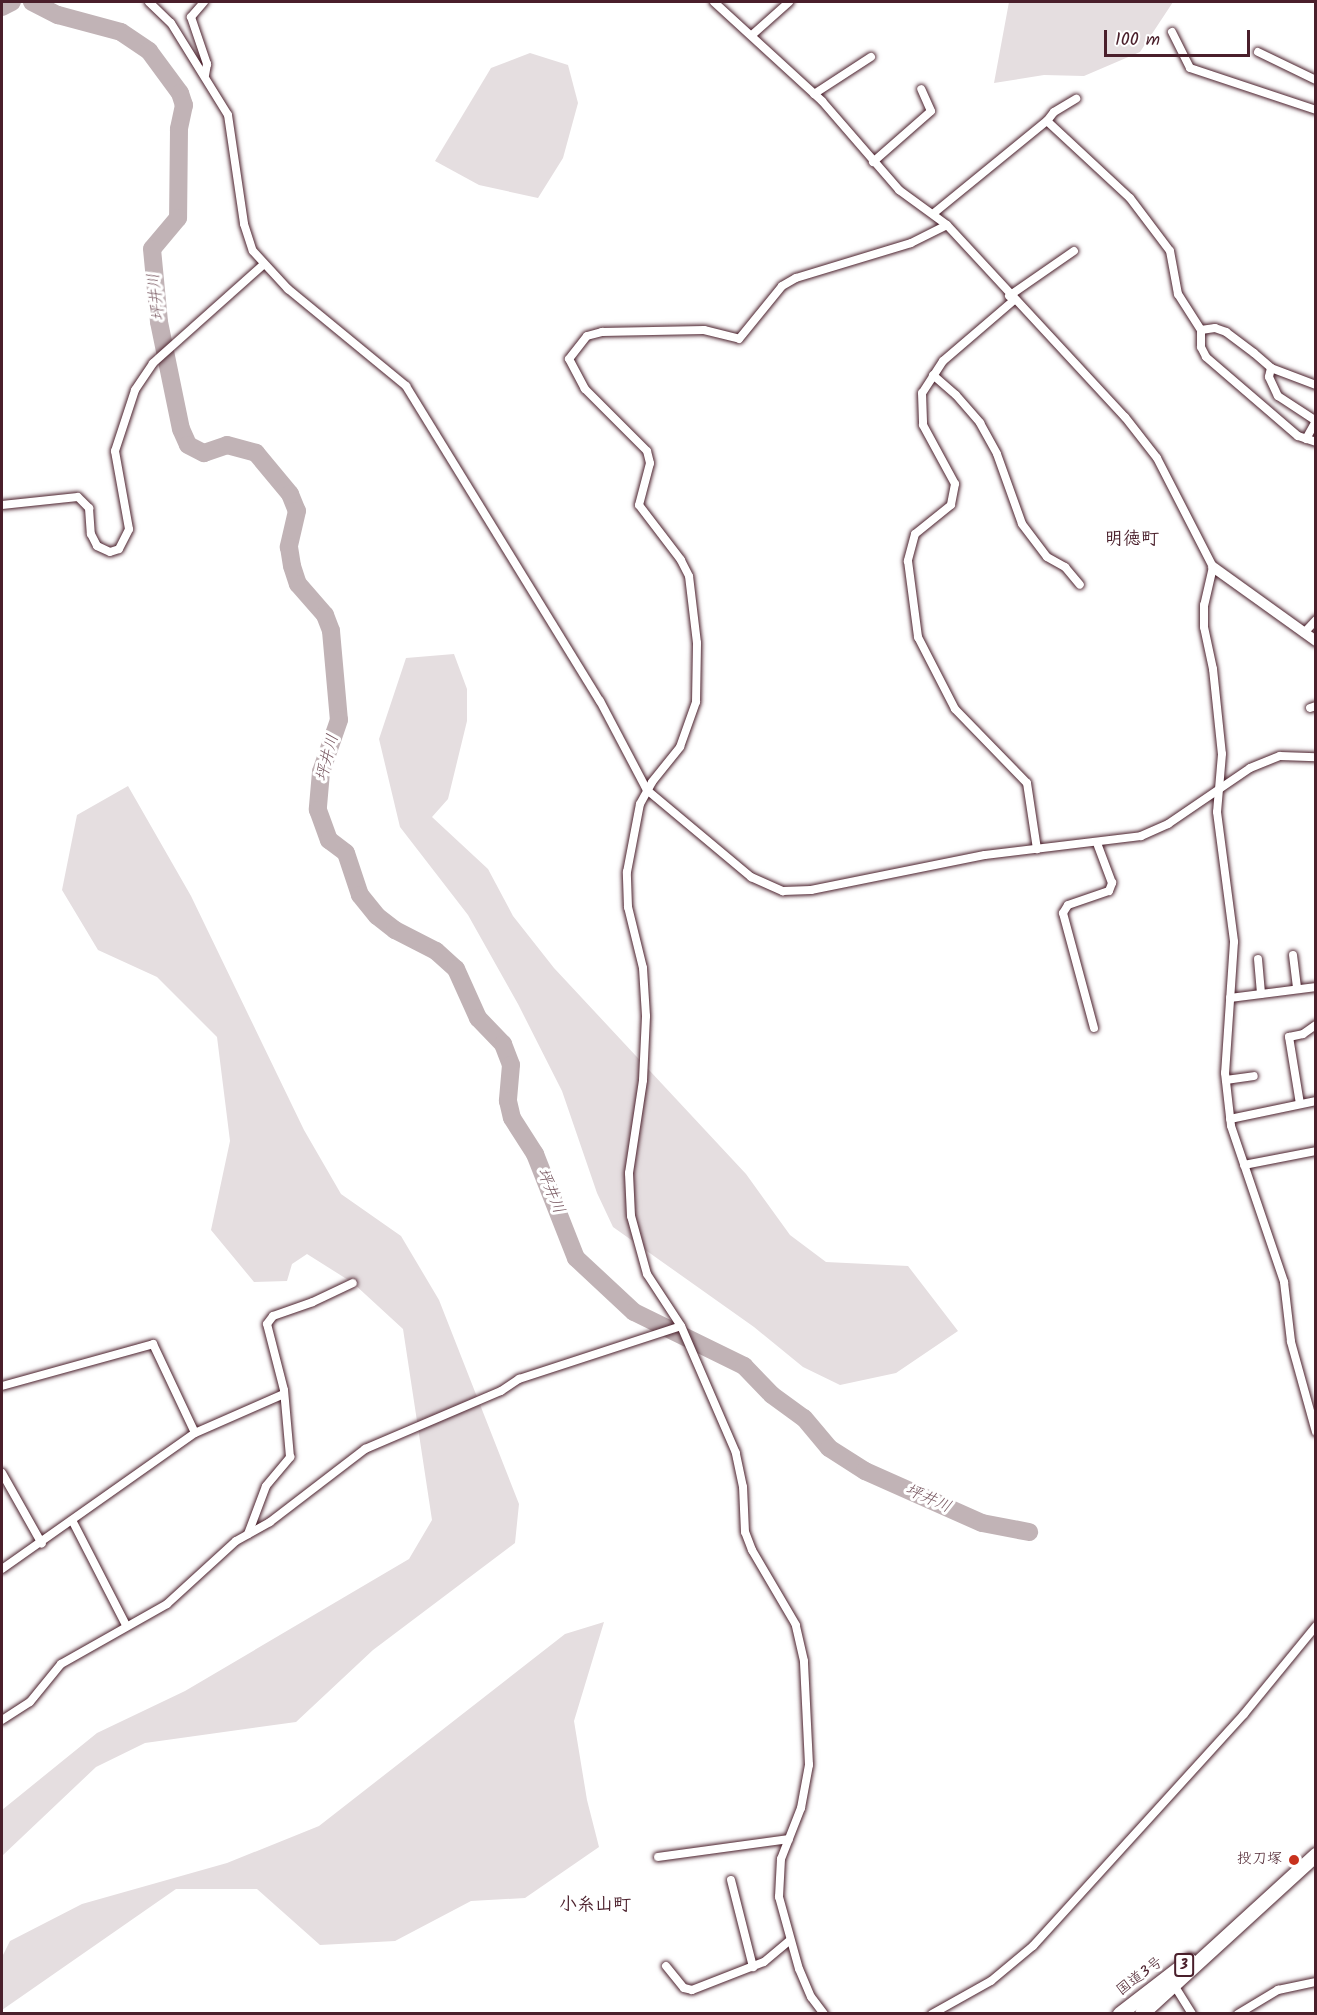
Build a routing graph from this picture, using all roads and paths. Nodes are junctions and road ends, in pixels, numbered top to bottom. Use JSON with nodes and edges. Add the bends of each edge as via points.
{"nodes":[{"id":1,"x":149,"y":2,"type":"edge"},
{"id":2,"x":204,"y":2,"type":"edge"},
{"id":3,"x":714,"y":2,"type":"edge"},
{"id":4,"x":789,"y":2,"type":"edge"},
{"id":5,"x":1172,"y":32,"type":"dead end"},
{"id":6,"x":752,"y":35,"type":"junction"},
{"id":7,"x":1258,"y":52,"type":"dead end"},
{"id":8,"x":871,"y":57,"type":"dead end"},
{"id":9,"x":205,"y":75,"type":"junction"},
{"id":10,"x":1316,"y":80,"type":"edge"},
{"id":11,"x":921,"y":89,"type":"dead end"},
{"id":12,"x":814,"y":94,"type":"junction"},
{"id":13,"x":1076,"y":99,"type":"dead end"},
{"id":14,"x":1316,"y":110,"type":"edge"},
{"id":15,"x":1047,"y":121,"type":"junction"},
{"id":16,"x":873,"y":162,"type":"junction"},
{"id":17,"x":934,"y":213,"type":"junction"},
{"id":18,"x":947,"y":225,"type":"junction"},
{"id":19,"x":1074,"y":251,"type":"dead end"},
{"id":20,"x":263,"y":265,"type":"junction"},
{"id":21,"x":1011,"y":298,"type":"junction"},
{"id":22,"x":1201,"y":330,"type":"junction"},
{"id":23,"x":1271,"y":368,"type":"junction"},
{"id":24,"x":933,"y":375,"type":"junction"},
{"id":25,"x":1316,"y":385,"type":"edge"},
{"id":26,"x":1316,"y":421,"type":"edge"},
{"id":27,"x":1306,"y":439,"type":"junction"},
{"id":28,"x":1316,"y":442,"type":"edge"},
{"id":29,"x":2,"y":505,"type":"edge"},
{"id":30,"x":1213,"y":567,"type":"junction"},
{"id":31,"x":1080,"y":585,"type":"dead end"},
{"id":32,"x":1316,"y":620,"type":"edge"},
{"id":33,"x":1304,"y":633,"type":"junction"},
{"id":34,"x":1316,"y":641,"type":"edge"},
{"id":35,"x":1316,"y":757,"type":"edge"},
{"id":36,"x":1222,"y":789,"type":"junction"},
{"id":37,"x":647,"y":790,"type":"junction"},
{"id":38,"x":1097,"y":843,"type":"junction"},
{"id":39,"x":1037,"y":849,"type":"junction"},
{"id":40,"x":1293,"y":955,"type":"dead end"},
{"id":41,"x":1258,"y":959,"type":"dead end"},
{"id":42,"x":1316,"y":987,"type":"edge"},
{"id":43,"x":1297,"y":989,"type":"junction"},
{"id":44,"x":1261,"y":994,"type":"junction"},
{"id":45,"x":1230,"y":999,"type":"junction"},
{"id":46,"x":1316,"y":1024,"type":"edge"},
{"id":47,"x":1094,"y":1028,"type":"dead end"},
{"id":48,"x":1254,"y":1076,"type":"dead end"},
{"id":49,"x":1226,"y":1080,"type":"junction"},
{"id":50,"x":1316,"y":1101,"type":"edge"},
{"id":51,"x":1300,"y":1104,"type":"junction"},
{"id":52,"x":1230,"y":1119,"type":"junction"},
{"id":53,"x":1316,"y":1150,"type":"edge"},
{"id":54,"x":1244,"y":1165,"type":"junction"},
{"id":55,"x":353,"y":1283,"type":"dead end"},
{"id":56,"x":681,"y":1326,"type":"junction"},
{"id":57,"x":2,"y":1386,"type":"edge"},
{"id":58,"x":284,"y":1394,"type":"junction"},
{"id":59,"x":1316,"y":1432,"type":"edge"},
{"id":60,"x":195,"y":1433,"type":"junction"},
{"id":61,"x":2,"y":1473,"type":"edge"},
{"id":62,"x":73,"y":1522,"type":"junction"},
{"id":63,"x":248,"y":1534,"type":"junction"},
{"id":64,"x":42,"y":1544,"type":"junction"},
{"id":65,"x":2,"y":1569,"type":"edge"},
{"id":66,"x":126,"y":1625,"type":"junction"},
{"id":67,"x":1316,"y":1626,"type":"edge"},
{"id":68,"x":2,"y":1720,"type":"edge"},
{"id":69,"x":789,"y":1839,"type":"junction"},
{"id":70,"x":1316,"y":1855,"type":"edge"},
{"id":71,"x":658,"y":1857,"type":"dead end"},
{"id":72,"x":731,"y":1880,"type":"dead end"},
{"id":73,"x":1238,"y":1926,"type":"junction"},
{"id":74,"x":789,"y":1941,"type":"junction"},
{"id":75,"x":666,"y":1966,"type":"dead end"},
{"id":76,"x":753,"y":1966,"type":"junction"},
{"id":77,"x":1316,"y":1983,"type":"edge"},
{"id":78,"x":1174,"y":1985,"type":"junction"},
{"id":79,"x":1125,"y":2009,"type":"edge"},
{"id":80,"x":824,"y":2013,"type":"edge"},
{"id":81,"x":932,"y":2013,"type":"edge"},
{"id":82,"x":1112,"y":2013,"type":"edge"},
{"id":83,"x":1142,"y":2013,"type":"edge"},
{"id":84,"x":1192,"y":2013,"type":"edge"},
{"id":85,"x":1238,"y":2013,"type":"edge"}],
"edges":[{"from":1,"to":9,"type":"street","via":[[171,23]]},
{"from":2,"to":9,"type":"street","via":[[190,17],[207,64]]},
{"from":3,"to":6,"type":"street"},
{"from":4,"to":6,"type":"street"},
{"from":5,"to":14,"type":"street","via":[[1190,68]]},
{"from":6,"to":12,"type":"street"},
{"from":7,"to":10,"type":"street"},
{"from":8,"to":12,"type":"street"},
{"from":9,"to":20,"type":"street","via":[[232,128],[244,224],[253,251]]},
{"from":11,"to":16,"type":"street","via":[[931,111]]},
{"from":12,"to":16,"type":"street"},
{"from":13,"to":15,"type":"street"},
{"from":15,"to":17,"type":"street"},
{"from":15,"to":22,"type":"street","via":[[1130,198],[1170,251],[1178,294]]},
{"from":16,"to":17,"type":"street","via":[[899,190]]},
{"from":17,"to":18,"type":"street"},
{"from":18,"to":21,"type":"street"},
{"from":18,"to":37,"type":"street","via":[[911,243],[796,278],[782,286],[740,339],[704,330],[602,332],[586,336],[569,359],[585,388],[648,451],[650,463],[639,505],[689,576],[697,643],[696,702],[680,747]]},
{"from":19,"to":21,"type":"street"},
{"from":20,"to":29,"type":"street","via":[[154,363],[126,411],[116,451],[129,530],[123,544],[110,552],[97,546],[91,534],[88,508],[78,497]]},
{"from":20,"to":37,"type":"street","via":[[406,386],[600,701]]},
{"from":21,"to":24,"type":"street"},
{"from":21,"to":30,"type":"street","via":[[1125,417],[1157,458]]},
{"from":22,"to":23,"type":"street","via":[[1215,328],[1226,332]]},
{"from":22,"to":27,"type":"street","via":[[1201,347],[1206,357]]},
{"from":23,"to":25,"type":"street"},
{"from":23,"to":26,"type":"street","via":[[1269,377],[1278,396]]},
{"from":24,"to":31,"type":"street","via":[[957,394],[980,423],[997,454],[1023,524],[1047,557],[1065,567]]},
{"from":24,"to":39,"type":"street","via":[[922,393],[923,425],[955,484],[951,505],[915,534],[908,561],[918,637],[955,709],[1027,783]]},
{"from":26,"to":27,"type":"street"},
{"from":27,"to":28,"type":"street"},
{"from":30,"to":33,"type":"street"},
{"from":30,"to":36,"type":"street","via":[[1204,605],[1204,627],[1213,669]]},
{"from":32,"to":33,"type":"street"},
{"from":33,"to":34,"type":"street"},
{"from":35,"to":36,"type":"street","via":[[1281,756],[1250,768]]},
{"from":36,"to":38,"type":"street","via":[[1168,824],[1141,836]]},
{"from":36,"to":45,"type":"street","via":[[1217,812],[1234,942]]},
{"from":37,"to":39,"type":"street","via":[[751,877],[783,891],[826,888],[985,855]]},
{"from":37,"to":56,"type":"street","via":[[634,827],[626,887],[642,968],[646,1016],[643,1080],[629,1173],[631,1216],[647,1274]]},
{"from":38,"to":39,"type":"street"},
{"from":38,"to":47,"type":"street","via":[[1112,883],[1109,891],[1068,905],[1063,913]]},
{"from":40,"to":43,"type":"street"},
{"from":41,"to":44,"type":"street"},
{"from":42,"to":43,"type":"street"},
{"from":43,"to":44,"type":"street"},
{"from":44,"to":45,"type":"street"},
{"from":45,"to":49,"type":"street"},
{"from":46,"to":51,"type":"street","via":[[1303,1034],[1288,1037]]},
{"from":48,"to":49,"type":"street"},
{"from":49,"to":52,"type":"street"},
{"from":50,"to":51,"type":"street"},
{"from":51,"to":52,"type":"street"},
{"from":52,"to":54,"type":"street"},
{"from":53,"to":54,"type":"street"},
{"from":54,"to":59,"type":"street","via":[[1284,1282],[1291,1342]]},
{"from":55,"to":58,"type":"street","via":[[269,1318],[269,1341]]},
{"from":56,"to":63,"type":"street","via":[[519,1379],[501,1391],[382,1440]]},
{"from":56,"to":69,"type":"street","via":[[736,1453],[743,1487],[745,1532],[796,1625],[804,1661],[809,1765],[801,1808]]},
{"from":57,"to":60,"type":"street","via":[[153,1344]]},
{"from":58,"to":60,"type":"street"},
{"from":58,"to":63,"type":"street","via":[[290,1457],[266,1486]]},
{"from":60,"to":62,"type":"street"},
{"from":61,"to":64,"type":"street"},
{"from":62,"to":64,"type":"street"},
{"from":62,"to":66,"type":"street"},
{"from":63,"to":66,"type":"street","via":[[172,1600]]},
{"from":64,"to":65,"type":"street"},
{"from":66,"to":68,"type":"street","via":[[61,1664],[30,1702]]},
{"from":67,"to":81,"type":"street","via":[[1244,1714],[1033,1946],[991,1981]]},
{"from":69,"to":71,"type":"street"},
{"from":69,"to":74,"type":"street","via":[[781,1859],[779,1897]]},
{"from":70,"to":73,"type":"highway","name":"国道3号","number":"3"},
{"from":72,"to":76,"type":"street"},
{"from":73,"to":78,"type":"highway","name":"国道3号","number":"3"},
{"from":73,"to":79,"type":"highway","name":"国道3号","number":"3"},
{"from":74,"to":76,"type":"street"},
{"from":74,"to":80,"type":"street","via":[[811,1997]]},
{"from":75,"to":76,"type":"street","via":[[684,1988],[692,1990]]},
{"from":77,"to":85,"type":"street","via":[[1278,1990]]},
{"from":78,"to":83,"type":"highway","name":"国道3号","number":"3"},
{"from":78,"to":84,"type":"street"},
{"from":79,"to":82,"type":"street"}]}
